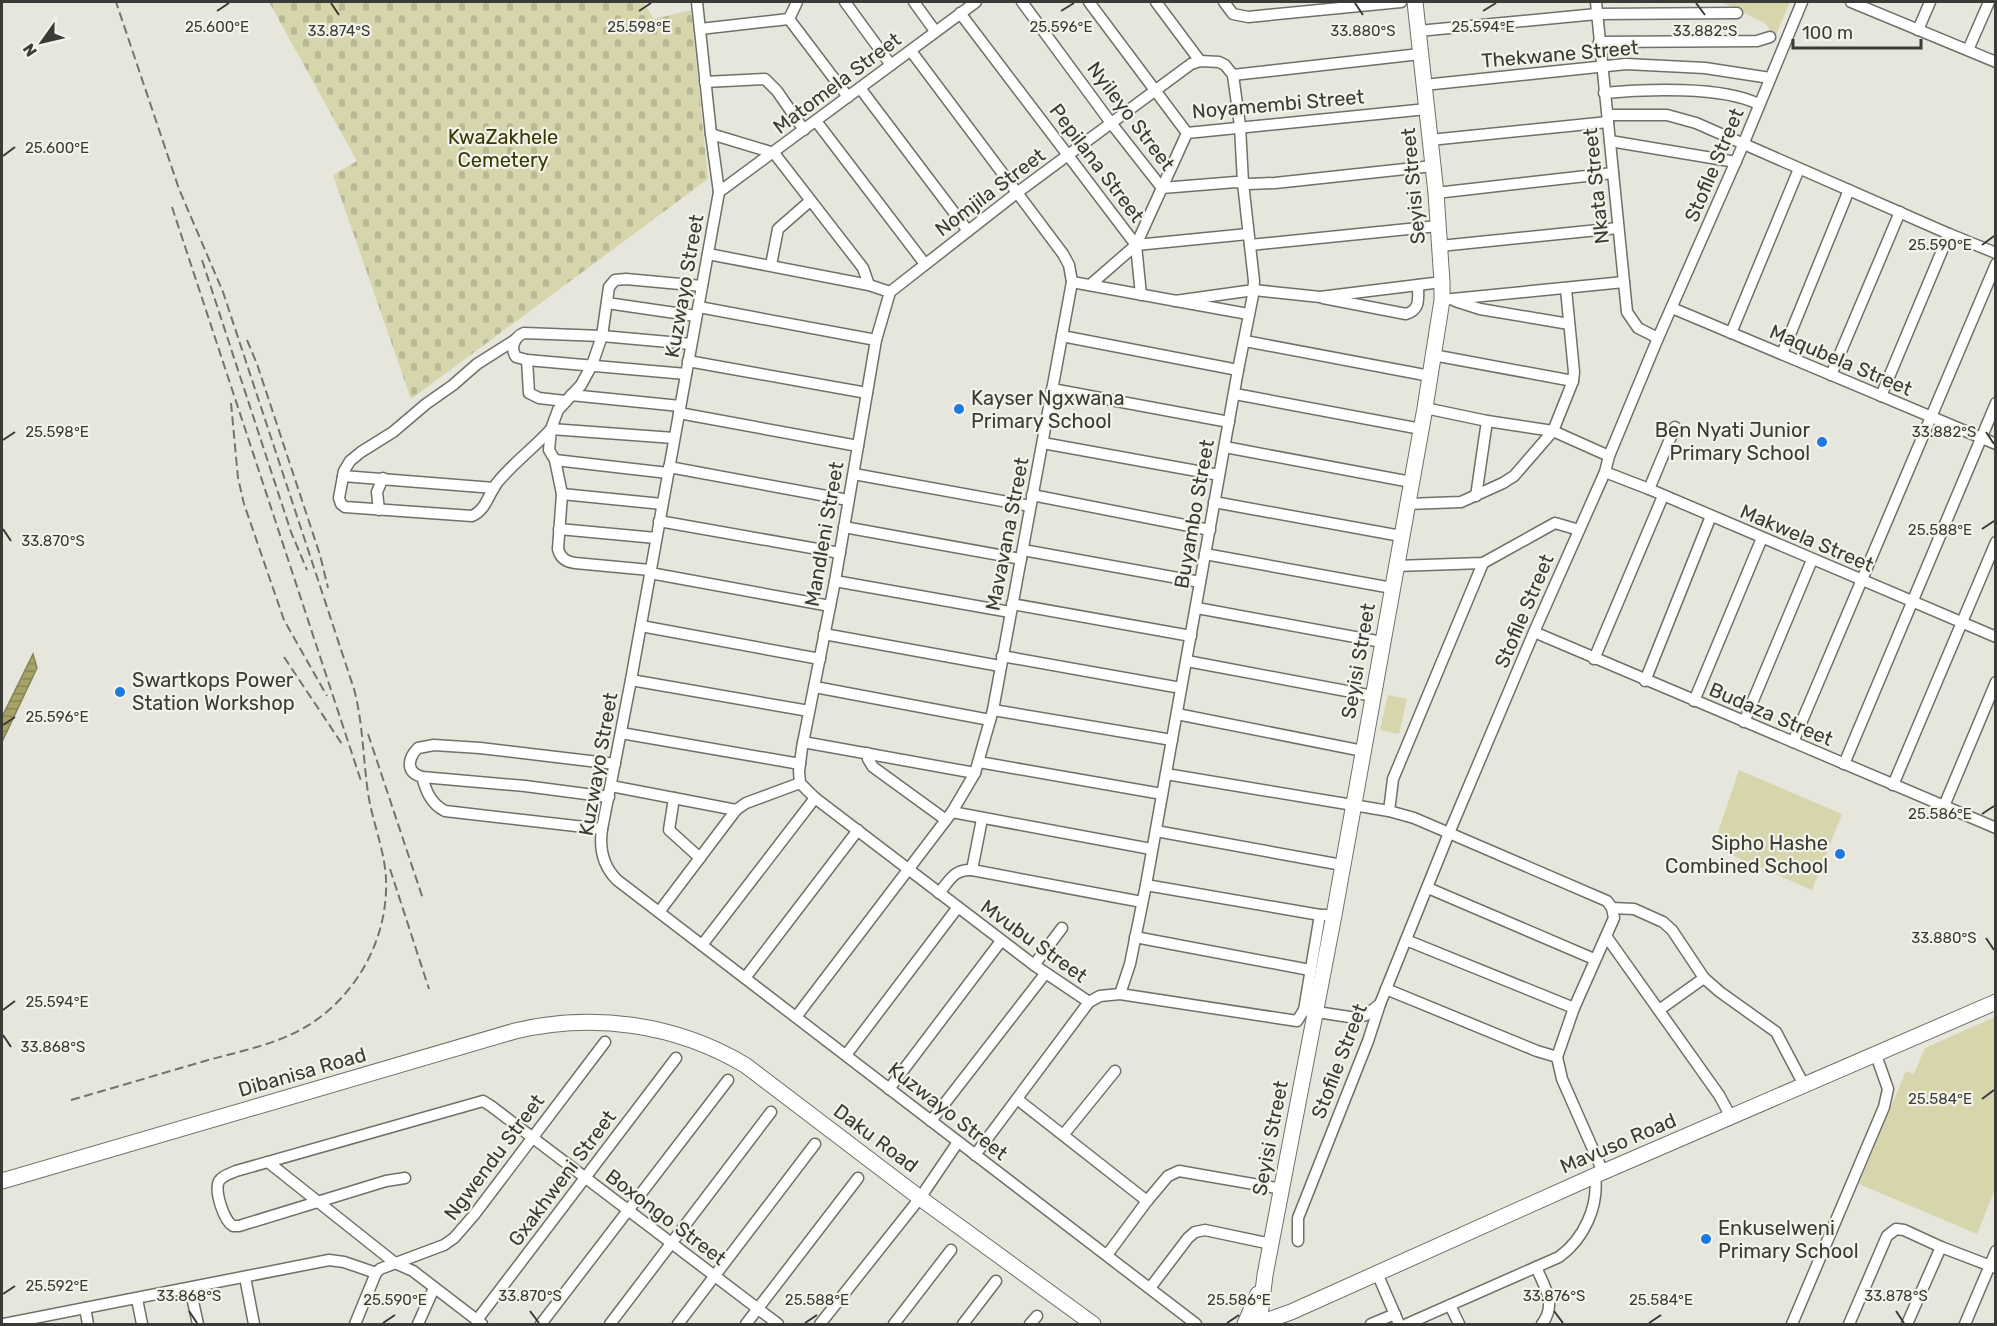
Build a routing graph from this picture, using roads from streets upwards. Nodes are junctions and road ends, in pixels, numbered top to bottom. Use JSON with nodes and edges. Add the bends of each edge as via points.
{"nodes":[{"id":1,"x":697,"y":2,"type":"edge"},
{"id":2,"x":797,"y":2,"type":"edge"},
{"id":3,"x":845,"y":2,"type":"edge"},
{"id":4,"x":914,"y":2,"type":"edge"},
{"id":5,"x":976,"y":2,"type":"edge"},
{"id":6,"x":1022,"y":2,"type":"edge"},
{"id":7,"x":1089,"y":2,"type":"edge"},
{"id":8,"x":1156,"y":2,"type":"edge"},
{"id":9,"x":1224,"y":2,"type":"edge"},
{"id":10,"x":1401,"y":2,"type":"edge"},
{"id":11,"x":1415,"y":2,"type":"edge"},
{"id":12,"x":1596,"y":2,"type":"edge"},
{"id":13,"x":1802,"y":2,"type":"edge"},
{"id":14,"x":1851,"y":2,"type":"edge"},
{"id":15,"x":1930,"y":2,"type":"edge"},
{"id":16,"x":1989,"y":2,"type":"edge"},
{"id":17,"x":1869,"y":5,"type":"edge"},
{"id":18,"x":1293,"y":7,"type":"edge"},
{"id":19,"x":1737,"y":13,"type":"dead end"},
{"id":20,"x":960,"y":14,"type":"junction"},
{"id":21,"x":1597,"y":14,"type":"junction"},
{"id":22,"x":789,"y":19,"type":"junction"},
{"id":23,"x":700,"y":29,"type":"junction"},
{"id":24,"x":1918,"y":30,"type":"junction"},
{"id":25,"x":936,"y":31,"type":"junction"},
{"id":26,"x":1418,"y":31,"type":"junction"},
{"id":27,"x":1770,"y":37,"type":"dead end"},
{"id":28,"x":1599,"y":42,"type":"junction"},
{"id":29,"x":1968,"y":50,"type":"junction"},
{"id":30,"x":911,"y":51,"type":"junction"},
{"id":31,"x":1420,"y":54,"type":"junction"},
{"id":32,"x":1200,"y":61,"type":"junction"},
{"id":33,"x":1995,"y":62,"type":"edge"},
{"id":34,"x":891,"y":65,"type":"junction"},
{"id":35,"x":1601,"y":66,"type":"junction"},
{"id":36,"x":1233,"y":75,"type":"junction"},
{"id":37,"x":1770,"y":78,"type":"junction"},
{"id":38,"x":705,"y":82,"type":"junction"},
{"id":39,"x":1424,"y":85,"type":"junction"},
{"id":40,"x":860,"y":88,"type":"junction"},
{"id":41,"x":1155,"y":91,"type":"junction"},
{"id":42,"x":1604,"y":93,"type":"junction"},
{"id":43,"x":848,"y":97,"type":"junction"},
{"id":44,"x":1758,"y":104,"type":"junction"},
{"id":45,"x":1427,"y":109,"type":"junction"},
{"id":46,"x":1608,"y":118,"type":"junction"},
{"id":47,"x":816,"y":121,"type":"junction"},
{"id":48,"x":1111,"y":123,"type":"junction"},
{"id":49,"x":1240,"y":126,"type":"junction"},
{"id":50,"x":804,"y":130,"type":"junction"},
{"id":51,"x":1187,"y":133,"type":"junction"},
{"id":52,"x":711,"y":134,"type":"junction"},
{"id":53,"x":1430,"y":140,"type":"junction"},
{"id":54,"x":1610,"y":141,"type":"junction"},
{"id":55,"x":1743,"y":144,"type":"junction"},
{"id":56,"x":774,"y":153,"type":"junction"},
{"id":57,"x":1069,"y":155,"type":"junction"},
{"id":58,"x":1736,"y":162,"type":"junction"},
{"id":59,"x":1433,"y":166,"type":"junction"},
{"id":60,"x":1799,"y":169,"type":"junction"},
{"id":61,"x":1613,"y":173,"type":"junction"},
{"id":62,"x":1243,"y":183,"type":"junction"},
{"id":63,"x":1162,"y":188,"type":"junction"},
{"id":64,"x":1849,"y":190,"type":"junction"},
{"id":65,"x":719,"y":192,"type":"junction"},
{"id":66,"x":1018,"y":192,"type":"junction"},
{"id":67,"x":1436,"y":193,"type":"junction"},
{"id":68,"x":810,"y":201,"type":"junction"},
{"id":69,"x":1900,"y":212,"type":"junction"},
{"id":70,"x":1438,"y":226,"type":"junction"},
{"id":71,"x":1618,"y":228,"type":"junction"},
{"id":72,"x":968,"y":231,"type":"junction"},
{"id":73,"x":1949,"y":234,"type":"junction"},
{"id":74,"x":1249,"y":239,"type":"junction"},
{"id":75,"x":1136,"y":245,"type":"junction"},
{"id":76,"x":1440,"y":246,"type":"junction"},
{"id":77,"x":1995,"y":253,"type":"edge"},
{"id":78,"x":708,"y":254,"type":"junction"},
{"id":79,"x":925,"y":264,"type":"junction"},
{"id":80,"x":1995,"y":264,"type":"edge"},
{"id":81,"x":771,"y":265,"type":"junction"},
{"id":82,"x":1072,"y":282,"type":"junction"},
{"id":83,"x":1443,"y":282,"type":"junction"},
{"id":84,"x":1624,"y":282,"type":"junction"},
{"id":85,"x":869,"y":285,"type":"junction"},
{"id":86,"x":1090,"y":285,"type":"junction"},
{"id":87,"x":1418,"y":285,"type":"junction"},
{"id":88,"x":702,"y":286,"type":"junction"},
{"id":89,"x":1254,"y":290,"type":"junction"},
{"id":90,"x":1566,"y":290,"type":"junction"},
{"id":91,"x":890,"y":292,"type":"junction"},
{"id":92,"x":1141,"y":295,"type":"junction"},
{"id":93,"x":1320,"y":297,"type":"junction"},
{"id":94,"x":1447,"y":300,"type":"junction"},
{"id":95,"x":1175,"y":301,"type":"junction"},
{"id":96,"x":608,"y":303,"type":"junction"},
{"id":97,"x":1672,"y":308,"type":"junction"},
{"id":98,"x":698,"y":311,"type":"junction"},
{"id":99,"x":1248,"y":314,"type":"junction"},
{"id":100,"x":1569,"y":324,"type":"junction"},
{"id":101,"x":1731,"y":333,"type":"junction"},
{"id":102,"x":602,"y":336,"type":"junction"},
{"id":103,"x":1062,"y":336,"type":"junction"},
{"id":104,"x":1658,"y":338,"type":"junction"},
{"id":105,"x":514,"y":340,"type":"junction"},
{"id":106,"x":876,"y":340,"type":"junction"},
{"id":107,"x":1245,"y":341,"type":"junction"},
{"id":108,"x":691,"y":344,"type":"junction"},
{"id":109,"x":1782,"y":354,"type":"junction"},
{"id":110,"x":1432,"y":355,"type":"junction"},
{"id":111,"x":527,"y":360,"type":"junction"},
{"id":112,"x":688,"y":361,"type":"junction"},
{"id":113,"x":592,"y":365,"type":"junction"},
{"id":114,"x":1238,"y":369,"type":"junction"},
{"id":115,"x":686,"y":374,"type":"junction"},
{"id":116,"x":1430,"y":375,"type":"junction"},
{"id":117,"x":1831,"y":375,"type":"junction"},
{"id":118,"x":1573,"y":381,"type":"junction"},
{"id":119,"x":1052,"y":389,"type":"junction"},
{"id":120,"x":867,"y":393,"type":"junction"},
{"id":121,"x":1235,"y":394,"type":"junction"},
{"id":122,"x":1881,"y":396,"type":"junction"},
{"id":123,"x":568,"y":398,"type":"junction"},
{"id":124,"x":1995,"y":403,"type":"edge"},
{"id":125,"x":1425,"y":408,"type":"junction"},
{"id":126,"x":680,"y":410,"type":"junction"},
{"id":127,"x":1931,"y":417,"type":"junction"},
{"id":128,"x":1487,"y":421,"type":"junction"},
{"id":129,"x":1229,"y":422,"type":"junction"},
{"id":130,"x":1674,"y":427,"type":"dead end"},
{"id":131,"x":550,"y":429,"type":"junction"},
{"id":132,"x":1421,"y":429,"type":"junction"},
{"id":133,"x":1553,"y":431,"type":"junction"},
{"id":134,"x":674,"y":438,"type":"junction"},
{"id":135,"x":1981,"y":438,"type":"junction"},
{"id":136,"x":1043,"y":443,"type":"junction"},
{"id":137,"x":1995,"y":444,"type":"edge"},
{"id":138,"x":858,"y":446,"type":"junction"},
{"id":139,"x":1225,"y":447,"type":"junction"},
{"id":140,"x":1609,"y":456,"type":"junction"},
{"id":141,"x":555,"y":460,"type":"junction"},
{"id":142,"x":669,"y":470,"type":"junction"},
{"id":143,"x":1605,"y":472,"type":"junction"},
{"id":144,"x":854,"y":474,"type":"junction"},
{"id":145,"x":1219,"y":475,"type":"junction"},
{"id":146,"x":343,"y":476,"type":"junction"},
{"id":147,"x":383,"y":478,"type":"junction"},
{"id":148,"x":1411,"y":482,"type":"junction"},
{"id":149,"x":494,"y":488,"type":"junction"},
{"id":150,"x":1649,"y":489,"type":"junction"},
{"id":151,"x":562,"y":494,"type":"junction"},
{"id":152,"x":1476,"y":496,"type":"junction"},
{"id":153,"x":1662,"y":496,"type":"junction"},
{"id":154,"x":848,"y":500,"type":"junction"},
{"id":155,"x":1031,"y":501,"type":"junction"},
{"id":156,"x":1214,"y":502,"type":"junction"},
{"id":157,"x":662,"y":504,"type":"junction"},
{"id":158,"x":1407,"y":504,"type":"junction"},
{"id":159,"x":379,"y":510,"type":"junction"},
{"id":160,"x":1711,"y":516,"type":"junction"},
{"id":161,"x":659,"y":521,"type":"junction"},
{"id":162,"x":844,"y":527,"type":"junction"},
{"id":163,"x":559,"y":528,"type":"junction"},
{"id":164,"x":1210,"y":530,"type":"junction"},
{"id":165,"x":1579,"y":530,"type":"junction"},
{"id":166,"x":1401,"y":536,"type":"junction"},
{"id":167,"x":656,"y":538,"type":"junction"},
{"id":168,"x":1762,"y":538,"type":"junction"},
{"id":169,"x":1995,"y":542,"type":"edge"},
{"id":170,"x":840,"y":554,"type":"junction"},
{"id":171,"x":1022,"y":554,"type":"junction"},
{"id":172,"x":1205,"y":554,"type":"junction"},
{"id":173,"x":1812,"y":560,"type":"junction"},
{"id":174,"x":1483,"y":563,"type":"junction"},
{"id":175,"x":1396,"y":566,"type":"junction"},
{"id":176,"x":650,"y":572,"type":"junction"},
{"id":177,"x":1862,"y":580,"type":"junction"},
{"id":178,"x":835,"y":581,"type":"junction"},
{"id":179,"x":1200,"y":582,"type":"junction"},
{"id":180,"x":1392,"y":588,"type":"junction"},
{"id":181,"x":1911,"y":602,"type":"junction"},
{"id":182,"x":830,"y":606,"type":"junction"},
{"id":183,"x":1011,"y":608,"type":"junction"},
{"id":184,"x":1197,"y":608,"type":"junction"},
{"id":185,"x":1961,"y":623,"type":"junction"},
{"id":186,"x":641,"y":626,"type":"junction"},
{"id":187,"x":1534,"y":632,"type":"junction"},
{"id":188,"x":824,"y":634,"type":"junction"},
{"id":189,"x":1191,"y":636,"type":"junction"},
{"id":190,"x":1995,"y":636,"type":"edge"},
{"id":191,"x":1382,"y":642,"type":"junction"},
{"id":192,"x":820,"y":659,"type":"junction"},
{"id":193,"x":1594,"y":659,"type":"junction"},
{"id":194,"x":1001,"y":661,"type":"junction"},
{"id":195,"x":1187,"y":662,"type":"junction"},
{"id":196,"x":631,"y":680,"type":"junction"},
{"id":197,"x":1645,"y":681,"type":"junction"},
{"id":198,"x":1995,"y":682,"type":"edge"},
{"id":199,"x":815,"y":687,"type":"junction"},
{"id":200,"x":1181,"y":688,"type":"junction"},
{"id":201,"x":1373,"y":696,"type":"junction"},
{"id":202,"x":1694,"y":701,"type":"junction"},
{"id":203,"x":809,"y":711,"type":"junction"},
{"id":204,"x":1177,"y":714,"type":"junction"},
{"id":205,"x":992,"y":715,"type":"junction"},
{"id":206,"x":1744,"y":722,"type":"junction"},
{"id":207,"x":621,"y":733,"type":"junction"},
{"id":208,"x":1172,"y":740,"type":"junction"},
{"id":209,"x":803,"y":742,"type":"junction"},
{"id":210,"x":1793,"y":742,"type":"junction"},
{"id":211,"x":1363,"y":751,"type":"junction"},
{"id":212,"x":867,"y":753,"type":"junction"},
{"id":213,"x":615,"y":764,"type":"junction"},
{"id":214,"x":800,"y":764,"type":"junction"},
{"id":215,"x":1844,"y":764,"type":"junction"},
{"id":216,"x":977,"y":767,"type":"junction"},
{"id":217,"x":1166,"y":774,"type":"junction"},
{"id":218,"x":422,"y":777,"type":"junction"},
{"id":219,"x":800,"y":783,"type":"junction"},
{"id":220,"x":1893,"y":785,"type":"junction"},
{"id":221,"x":610,"y":792,"type":"junction"},
{"id":222,"x":1162,"y":794,"type":"junction"},
{"id":223,"x":674,"y":798,"type":"junction"},
{"id":224,"x":815,"y":798,"type":"junction"},
{"id":225,"x":1352,"y":806,"type":"junction"},
{"id":226,"x":1944,"y":806,"type":"junction"},
{"id":227,"x":736,"y":810,"type":"junction"},
{"id":228,"x":1389,"y":811,"type":"junction"},
{"id":229,"x":949,"y":816,"type":"junction"},
{"id":230,"x":982,"y":819,"type":"junction"},
{"id":231,"x":1995,"y":826,"type":"edge"},
{"id":232,"x":603,"y":829,"type":"junction"},
{"id":233,"x":858,"y":830,"type":"junction"},
{"id":234,"x":1156,"y":831,"type":"junction"},
{"id":235,"x":1449,"y":833,"type":"junction"},
{"id":236,"x":1151,"y":849,"type":"junction"},
{"id":237,"x":700,"y":858,"type":"junction"},
{"id":238,"x":1342,"y":865,"type":"junction"},
{"id":239,"x":909,"y":869,"type":"junction"},
{"id":240,"x":972,"y":870,"type":"junction"},
{"id":241,"x":1146,"y":885,"type":"junction"},
{"id":242,"x":1428,"y":888,"type":"junction"},
{"id":243,"x":939,"y":893,"type":"junction"},
{"id":244,"x":1142,"y":902,"type":"junction"},
{"id":245,"x":1610,"y":904,"type":"junction"},
{"id":246,"x":958,"y":907,"type":"junction"},
{"id":247,"x":659,"y":912,"type":"junction"},
{"id":248,"x":1327,"y":915,"type":"junction"},
{"id":249,"x":1062,"y":928,"type":"dead end"},
{"id":250,"x":1606,"y":936,"type":"junction"},
{"id":251,"x":1135,"y":937,"type":"junction"},
{"id":252,"x":1406,"y":940,"type":"junction"},
{"id":253,"x":1001,"y":941,"type":"junction"},
{"id":254,"x":702,"y":945,"type":"junction"},
{"id":255,"x":1594,"y":959,"type":"junction"},
{"id":256,"x":1034,"y":965,"type":"junction"},
{"id":257,"x":1310,"y":970,"type":"junction"},
{"id":258,"x":1045,"y":974,"type":"junction"},
{"id":259,"x":746,"y":978,"type":"junction"},
{"id":260,"x":1704,"y":978,"type":"junction"},
{"id":261,"x":1386,"y":989,"type":"junction"},
{"id":262,"x":1120,"y":994,"type":"junction"},
{"id":263,"x":1089,"y":1002,"type":"junction"},
{"id":264,"x":1995,"y":1002,"type":"edge"},
{"id":265,"x":1380,"y":1004,"type":"junction"},
{"id":266,"x":1574,"y":1008,"type":"junction"},
{"id":267,"x":1659,"y":1010,"type":"junction"},
{"id":268,"x":1310,"y":1011,"type":"junction"},
{"id":269,"x":796,"y":1017,"type":"junction"},
{"id":270,"x":617,"y":1024,"type":"joint"},
{"id":271,"x":605,"y":1042,"type":"dead end"},
{"id":272,"x":846,"y":1055,"type":"junction"},
{"id":273,"x":1876,"y":1055,"type":"junction"},
{"id":274,"x":1557,"y":1057,"type":"junction"},
{"id":275,"x":676,"y":1058,"type":"dead end"},
{"id":276,"x":1115,"y":1071,"type":"dead end"},
{"id":277,"x":728,"y":1080,"type":"dead end"},
{"id":278,"x":1804,"y":1085,"type":"junction"},
{"id":279,"x":889,"y":1089,"type":"junction"},
{"id":280,"x":1017,"y":1099,"type":"junction"},
{"id":281,"x":771,"y":1112,"type":"dead end"},
{"id":282,"x":1731,"y":1117,"type":"junction"},
{"id":283,"x":931,"y":1121,"type":"junction"},
{"id":284,"x":1064,"y":1134,"type":"junction"},
{"id":285,"x":532,"y":1137,"type":"junction"},
{"id":286,"x":958,"y":1142,"type":"junction"},
{"id":287,"x":815,"y":1144,"type":"dead end"},
{"id":288,"x":975,"y":1155,"type":"junction"},
{"id":289,"x":268,"y":1162,"type":"junction"},
{"id":290,"x":1599,"y":1174,"type":"junction"},
{"id":291,"x":405,"y":1178,"type":"dead end"},
{"id":292,"x":585,"y":1178,"type":"junction"},
{"id":293,"x":858,"y":1178,"type":"dead end"},
{"id":294,"x":2,"y":1181,"type":"edge"},
{"id":295,"x":1282,"y":1189,"type":"junction"},
{"id":296,"x":920,"y":1198,"type":"junction"},
{"id":297,"x":1147,"y":1201,"type":"junction"},
{"id":298,"x":317,"y":1202,"type":"junction"},
{"id":299,"x":628,"y":1210,"type":"junction"},
{"id":300,"x":1298,"y":1241,"type":"dead end"},
{"id":301,"x":672,"y":1244,"type":"junction"},
{"id":302,"x":1271,"y":1244,"type":"junction"},
{"id":303,"x":1941,"y":1247,"type":"junction"},
{"id":304,"x":951,"y":1250,"type":"dead end"},
{"id":305,"x":1995,"y":1251,"type":"edge"},
{"id":306,"x":1107,"y":1255,"type":"junction"},
{"id":307,"x":394,"y":1263,"type":"junction"},
{"id":308,"x":1536,"y":1267,"type":"junction"},
{"id":309,"x":1992,"y":1267,"type":"edge"},
{"id":310,"x":1377,"y":1273,"type":"junction"},
{"id":311,"x":376,"y":1274,"type":"junction"},
{"id":312,"x":1265,"y":1275,"type":"junction"},
{"id":313,"x":245,"y":1276,"type":"junction"},
{"id":314,"x":714,"y":1277,"type":"junction"},
{"id":315,"x":996,"y":1281,"type":"dead end"},
{"id":316,"x":190,"y":1288,"type":"junction"},
{"id":317,"x":434,"y":1288,"type":"junction"},
{"id":318,"x":1150,"y":1288,"type":"junction"},
{"id":319,"x":1263,"y":1291,"type":"junction"},
{"id":320,"x":137,"y":1299,"type":"junction"},
{"id":321,"x":1450,"y":1305,"type":"junction"},
{"id":322,"x":85,"y":1308,"type":"junction"},
{"id":323,"x":758,"y":1309,"type":"junction"},
{"id":324,"x":1291,"y":1312,"type":"junction"},
{"id":325,"x":1397,"y":1319,"type":"edge"},
{"id":326,"x":32,"y":1321,"type":"edge"},
{"id":327,"x":480,"y":1322,"type":"edge"},
{"id":328,"x":4,"y":1324,"type":"edge"},
{"id":329,"x":88,"y":1324,"type":"edge"},
{"id":330,"x":142,"y":1324,"type":"edge"},
{"id":331,"x":198,"y":1324,"type":"edge"},
{"id":332,"x":254,"y":1324,"type":"edge"},
{"id":333,"x":355,"y":1324,"type":"edge"},
{"id":334,"x":418,"y":1324,"type":"edge"},
{"id":335,"x":541,"y":1324,"type":"edge"},
{"id":336,"x":610,"y":1324,"type":"edge"},
{"id":337,"x":678,"y":1324,"type":"edge"},
{"id":338,"x":746,"y":1324,"type":"edge"},
{"id":339,"x":778,"y":1324,"type":"edge"},
{"id":340,"x":820,"y":1324,"type":"edge"},
{"id":341,"x":894,"y":1324,"type":"edge"},
{"id":342,"x":963,"y":1324,"type":"edge"},
{"id":343,"x":1093,"y":1324,"type":"edge"},
{"id":344,"x":1196,"y":1324,"type":"edge"},
{"id":345,"x":1254,"y":1324,"type":"edge"},
{"id":346,"x":1371,"y":1324,"type":"edge"},
{"id":347,"x":1407,"y":1324,"type":"edge"},
{"id":348,"x":1459,"y":1324,"type":"edge"},
{"id":349,"x":1542,"y":1324,"type":"edge"},
{"id":350,"x":1792,"y":1324,"type":"edge"},
{"id":351,"x":1849,"y":1324,"type":"edge"},
{"id":352,"x":1907,"y":1324,"type":"edge"},
{"id":353,"x":1965,"y":1324,"type":"edge"}],
"edges":[{"from":1,"to":23,"type":"street","name":"Kuzwayo Street"},
{"from":2,"to":22,"type":"street"},
{"from":3,"to":34,"type":"street"},
{"from":4,"to":25,"type":"street"},
{"from":5,"to":20,"type":"street","name":"Matomela Street"},
{"from":6,"to":48,"type":"street","name":"Nyileyo Street"},
{"from":7,"to":41,"type":"street","name":"Noyamembi Street"},
{"from":8,"to":32,"type":"street"},
{"from":9,"to":18,"type":"street","via":[[1233,14],[1241,17]]},
{"from":10,"to":18,"type":"street"},
{"from":11,"to":26,"type":"street","name":"Seyisi Street"},
{"from":12,"to":21,"type":"street","name":"Nkata Street"},
{"from":13,"to":37,"type":"street","name":"Stofile Street"},
{"from":14,"to":17,"type":"street"},
{"from":15,"to":24,"type":"street"},
{"from":16,"to":29,"type":"street"},
{"from":17,"to":24,"type":"street"},
{"from":19,"to":21,"type":"street"},
{"from":20,"to":25,"type":"street","name":"Matomela Street"},
{"from":20,"to":57,"type":"street","name":"Pepilana Street"},
{"from":21,"to":26,"type":"street"},
{"from":21,"to":28,"type":"street","name":"Nkata Street"},
{"from":22,"to":23,"type":"street"},
{"from":22,"to":43,"type":"street"},
{"from":23,"to":38,"type":"street","name":"Kuzwayo Street"},
{"from":24,"to":29,"type":"street"},
{"from":25,"to":30,"type":"street","name":"Matomela Street"},
{"from":26,"to":31,"type":"street","name":"Seyisi Street"},
{"from":27,"to":28,"type":"street","via":[[1757,41]]},
{"from":28,"to":35,"type":"street","name":"Nkata Street"},
{"from":29,"to":33,"type":"street"},
{"from":30,"to":34,"type":"street","name":"Matomela Street"},
{"from":30,"to":66,"type":"street","name":"Mavavana Street"},
{"from":31,"to":36,"type":"street"},
{"from":31,"to":39,"type":"street","name":"Seyisi Street"},
{"from":32,"to":36,"type":"street","via":[[1219,62]]},
{"from":32,"to":41,"type":"street","name":"Nomjila Street"},
{"from":34,"to":40,"type":"street","name":"Matomela Street"},
{"from":35,"to":37,"type":"street","name":"Thekwane Street","via":[[1705,68]]},
{"from":35,"to":39,"type":"street","name":"Thekwane Street"},
{"from":35,"to":42,"type":"street","name":"Nkata Street"},
{"from":36,"to":49,"type":"street","name":"Buyambo Street"},
{"from":37,"to":44,"type":"street","name":"Stofile Street"},
{"from":38,"to":50,"type":"street","via":[[765,79]]},
{"from":38,"to":52,"type":"street","name":"Kuzwayo Street"},
{"from":39,"to":45,"type":"street","name":"Seyisi Street"},
{"from":40,"to":43,"type":"street","name":"Matomela Street"},
{"from":40,"to":72,"type":"street"},
{"from":41,"to":48,"type":"street","name":"Nomjila Street"},
{"from":41,"to":51,"type":"street","name":"Noyamembi Street"},
{"from":42,"to":44,"type":"street","via":[[1698,92],[1734,95]]},
{"from":42,"to":46,"type":"street","name":"Nkata Street"},
{"from":43,"to":47,"type":"street","name":"Matomela Street"},
{"from":44,"to":55,"type":"street","name":"Stofile Street"},
{"from":45,"to":49,"type":"street","name":"Noyamembi Street"},
{"from":45,"to":53,"type":"street","name":"Seyisi Street"},
{"from":46,"to":53,"type":"street"},
{"from":46,"to":54,"type":"street","name":"Nkata Street"},
{"from":46,"to":55,"type":"street","via":[[1680,117]]},
{"from":47,"to":50,"type":"street","name":"Matomela Street"},
{"from":47,"to":79,"type":"street"},
{"from":48,"to":57,"type":"street","name":"Nomjila Street"},
{"from":48,"to":63,"type":"street","name":"Nyileyo Street"},
{"from":49,"to":51,"type":"street","name":"Noyamembi Street"},
{"from":49,"to":62,"type":"street","name":"Buyambo Street"},
{"from":50,"to":56,"type":"street","name":"Matomela Street"},
{"from":51,"to":63,"type":"street"},
{"from":52,"to":56,"type":"street"},
{"from":52,"to":65,"type":"street","name":"Kuzwayo Street"},
{"from":53,"to":59,"type":"street","name":"Seyisi Street"},
{"from":54,"to":58,"type":"street"},
{"from":54,"to":61,"type":"street","name":"Nkata Street"},
{"from":55,"to":58,"type":"street","name":"Stofile Street"},
{"from":55,"to":60,"type":"street"},
{"from":56,"to":65,"type":"street","name":"Matomela Street"},
{"from":56,"to":68,"type":"street"},
{"from":57,"to":66,"type":"street","name":"Nomjila Street"},
{"from":57,"to":75,"type":"street","name":"Pepilana Street"},
{"from":58,"to":97,"type":"street","name":"Stofile Street"},
{"from":59,"to":62,"type":"street","name":"Nyileyo Street"},
{"from":59,"to":67,"type":"street","name":"Seyisi Street"},
{"from":60,"to":64,"type":"street"},
{"from":60,"to":101,"type":"street"},
{"from":61,"to":67,"type":"street"},
{"from":61,"to":71,"type":"street","name":"Nkata Street"},
{"from":62,"to":63,"type":"street","name":"Nyileyo Street"},
{"from":62,"to":74,"type":"street","name":"Buyambo Street"},
{"from":63,"to":75,"type":"street"},
{"from":64,"to":69,"type":"street"},
{"from":64,"to":109,"type":"street"},
{"from":65,"to":78,"type":"street","name":"Kuzwayo Street"},
{"from":66,"to":72,"type":"street","name":"Nomjila Street"},
{"from":66,"to":82,"type":"street","name":"Mavavana Street","via":[[1063,254]]},
{"from":67,"to":70,"type":"street","name":"Seyisi Street"},
{"from":68,"to":81,"type":"street","via":[[778,229]]},
{"from":68,"to":85,"type":"street","via":[[863,268]]},
{"from":69,"to":73,"type":"street"},
{"from":69,"to":117,"type":"street"},
{"from":70,"to":74,"type":"street","name":"Pepilana Street"},
{"from":70,"to":76,"type":"street","name":"Seyisi Street"},
{"from":71,"to":76,"type":"street"},
{"from":71,"to":84,"type":"street","name":"Nkata Street"},
{"from":72,"to":79,"type":"street","name":"Nomjila Street"},
{"from":73,"to":77,"type":"street"},
{"from":73,"to":122,"type":"street"},
{"from":74,"to":75,"type":"street","name":"Pepilana Street"},
{"from":74,"to":89,"type":"street","name":"Buyambo Street"},
{"from":75,"to":86,"type":"street"},
{"from":75,"to":92,"type":"street"},
{"from":76,"to":83,"type":"street","name":"Seyisi Street"},
{"from":78,"to":81,"type":"street"},
{"from":78,"to":88,"type":"street","name":"Kuzwayo Street"},
{"from":79,"to":91,"type":"street","name":"Nomjila Street"},
{"from":80,"to":127,"type":"street"},
{"from":81,"to":85,"type":"street"},
{"from":82,"to":86,"type":"street"},
{"from":82,"to":103,"type":"street","name":"Mavavana Street"},
{"from":83,"to":87,"type":"street"},
{"from":83,"to":94,"type":"street","name":"Seyisi Street"},
{"from":84,"to":90,"type":"street"},
{"from":84,"to":104,"type":"street","name":"Nkata Street","via":[[1632,322]]},
{"from":85,"to":91,"type":"street"},
{"from":86,"to":92,"type":"street"},
{"from":87,"to":93,"type":"street"},
{"from":87,"to":93,"type":"street","via":[[1417,307],[1406,314]]},
{"from":88,"to":96,"type":"street","via":[[620,279],[610,284]]},
{"from":88,"to":98,"type":"street","name":"Kuzwayo Street"},
{"from":89,"to":93,"type":"street"},
{"from":89,"to":95,"type":"street"},
{"from":89,"to":99,"type":"street","name":"Buyambo Street"},
{"from":90,"to":94,"type":"street"},
{"from":90,"to":100,"type":"street"},
{"from":91,"to":106,"type":"street","name":"Mandleni Street"},
{"from":92,"to":95,"type":"street"},
{"from":94,"to":100,"type":"street"},
{"from":94,"to":110,"type":"street","name":"Seyisi Street"},
{"from":95,"to":99,"type":"street"},
{"from":96,"to":98,"type":"street"},
{"from":96,"to":102,"type":"street"},
{"from":97,"to":101,"type":"street","name":"Maqubela Street"},
{"from":97,"to":104,"type":"street","name":"Stofile Street"},
{"from":98,"to":106,"type":"street"},
{"from":98,"to":108,"type":"street","name":"Kuzwayo Street"},
{"from":99,"to":107,"type":"street","name":"Buyambo Street"},
{"from":100,"to":118,"type":"street"},
{"from":101,"to":109,"type":"street","name":"Maqubela Street"},
{"from":102,"to":105,"type":"street","via":[[524,333]]},
{"from":102,"to":108,"type":"street"},
{"from":102,"to":113,"type":"street"},
{"from":103,"to":114,"type":"street"},
{"from":103,"to":119,"type":"street","name":"Mavavana Street"},
{"from":104,"to":140,"type":"street","name":"Stofile Street"},
{"from":105,"to":111,"type":"street","via":[[514,356]]},
{"from":105,"to":146,"type":"street","via":[[477,364],[393,432],[355,456]]},
{"from":106,"to":120,"type":"street","name":"Mandleni Street"},
{"from":107,"to":114,"type":"street","name":"Buyambo Street"},
{"from":107,"to":116,"type":"street"},
{"from":108,"to":112,"type":"street","name":"Kuzwayo Street"},
{"from":109,"to":117,"type":"street","name":"Maqubela Street"},
{"from":110,"to":116,"type":"street","name":"Seyisi Street"},
{"from":110,"to":118,"type":"street"},
{"from":111,"to":113,"type":"street"},
{"from":111,"to":123,"type":"street","via":[[529,393],[539,398]]},
{"from":112,"to":115,"type":"street","name":"Kuzwayo Street"},
{"from":112,"to":120,"type":"street"},
{"from":113,"to":115,"type":"street"},
{"from":113,"to":123,"type":"street"},
{"from":114,"to":121,"type":"street","name":"Buyambo Street"},
{"from":115,"to":126,"type":"street","name":"Kuzwayo Street"},
{"from":116,"to":125,"type":"street","name":"Seyisi Street"},
{"from":117,"to":122,"type":"street","name":"Maqubela Street"},
{"from":118,"to":133,"type":"street"},
{"from":119,"to":129,"type":"street"},
{"from":119,"to":136,"type":"street","name":"Mavavana Street"},
{"from":120,"to":138,"type":"street","name":"Mandleni Street"},
{"from":121,"to":129,"type":"street","name":"Buyambo Street"},
{"from":121,"to":132,"type":"street"},
{"from":122,"to":127,"type":"street","name":"Maqubela Street"},
{"from":123,"to":126,"type":"street"},
{"from":123,"to":131,"type":"street"},
{"from":124,"to":135,"type":"street"},
{"from":125,"to":128,"type":"street"},
{"from":125,"to":132,"type":"street","name":"Seyisi Street"},
{"from":126,"to":134,"type":"street","name":"Kuzwayo Street"},
{"from":126,"to":138,"type":"street"},
{"from":127,"to":135,"type":"street","name":"Maqubela Street"},
{"from":127,"to":177,"type":"street"},
{"from":128,"to":133,"type":"street"},
{"from":128,"to":152,"type":"street"},
{"from":129,"to":139,"type":"street","name":"Buyambo Street"},
{"from":130,"to":150,"type":"street"},
{"from":131,"to":134,"type":"street"},
{"from":131,"to":141,"type":"street","via":[[549,450]]},
{"from":131,"to":149,"type":"street"},
{"from":132,"to":148,"type":"street","name":"Seyisi Street"},
{"from":133,"to":140,"type":"street"},
{"from":133,"to":152,"type":"street","via":[[1514,476]]},
{"from":134,"to":142,"type":"street","name":"Kuzwayo Street"},
{"from":135,"to":137,"type":"street","name":"Maqubela Street"},
{"from":135,"to":181,"type":"street"},
{"from":136,"to":145,"type":"street"},
{"from":136,"to":155,"type":"street","name":"Mavavana Street"},
{"from":138,"to":144,"type":"street","name":"Mandleni Street"},
{"from":139,"to":145,"type":"street","name":"Buyambo Street"},
{"from":139,"to":148,"type":"street"},
{"from":140,"to":143,"type":"street","name":"Stofile Street"},
{"from":141,"to":142,"type":"street"},
{"from":141,"to":151,"type":"street"},
{"from":142,"to":154,"type":"street"},
{"from":142,"to":157,"type":"street","name":"Kuzwayo Street"},
{"from":143,"to":150,"type":"street","name":"Makwela Street"},
{"from":143,"to":165,"type":"street","name":"Stofile Street"},
{"from":144,"to":154,"type":"street","name":"Mandleni Street"},
{"from":144,"to":155,"type":"street"},
{"from":145,"to":156,"type":"street","name":"Buyambo Street"},
{"from":146,"to":147,"type":"street"},
{"from":146,"to":159,"type":"street","via":[[341,504]]},
{"from":147,"to":149,"type":"street"},
{"from":147,"to":159,"type":"street","via":[[377,492]]},
{"from":148,"to":158,"type":"street","name":"Seyisi Street"},
{"from":149,"to":159,"type":"street","via":[[482,509],[472,516]]},
{"from":150,"to":153,"type":"street","name":"Makwela Street"},
{"from":151,"to":157,"type":"street"},
{"from":151,"to":163,"type":"street"},
{"from":152,"to":158,"type":"street","via":[[1461,502]]},
{"from":153,"to":160,"type":"street","name":"Makwela Street"},
{"from":153,"to":193,"type":"street"},
{"from":154,"to":162,"type":"street","name":"Mandleni Street"},
{"from":155,"to":164,"type":"street"},
{"from":155,"to":171,"type":"street","name":"Mavavana Street"},
{"from":156,"to":164,"type":"street","name":"Buyambo Street"},
{"from":156,"to":166,"type":"street"},
{"from":157,"to":161,"type":"street","name":"Kuzwayo Street"},
{"from":158,"to":166,"type":"street","name":"Seyisi Street"},
{"from":160,"to":168,"type":"street","name":"Makwela Street"},
{"from":160,"to":197,"type":"street"},
{"from":161,"to":167,"type":"street","name":"Kuzwayo Street"},
{"from":161,"to":170,"type":"street"},
{"from":162,"to":170,"type":"street","name":"Mandleni Street"},
{"from":162,"to":171,"type":"street"},
{"from":163,"to":167,"type":"street"},
{"from":163,"to":176,"type":"street","via":[[558,549],[566,561]]},
{"from":164,"to":172,"type":"street","name":"Buyambo Street"},
{"from":165,"to":174,"type":"street","via":[[1555,523]]},
{"from":165,"to":187,"type":"street","name":"Stofile Street"},
{"from":166,"to":175,"type":"street","name":"Seyisi Street"},
{"from":167,"to":176,"type":"street","name":"Kuzwayo Street"},
{"from":168,"to":173,"type":"street","name":"Makwela Street"},
{"from":168,"to":202,"type":"street"},
{"from":169,"to":185,"type":"street"},
{"from":170,"to":178,"type":"street","name":"Mandleni Street"},
{"from":171,"to":179,"type":"street"},
{"from":171,"to":183,"type":"street","name":"Mavavana Street"},
{"from":172,"to":179,"type":"street","name":"Buyambo Street"},
{"from":172,"to":180,"type":"street"},
{"from":173,"to":177,"type":"street","name":"Makwela Street"},
{"from":173,"to":206,"type":"street"},
{"from":174,"to":175,"type":"street"},
{"from":174,"to":228,"type":"street","via":[[1394,779]]},
{"from":175,"to":180,"type":"street","name":"Seyisi Street"},
{"from":176,"to":182,"type":"street"},
{"from":176,"to":186,"type":"street","name":"Kuzwayo Street"},
{"from":177,"to":181,"type":"street","name":"Makwela Street"},
{"from":177,"to":210,"type":"street"},
{"from":178,"to":182,"type":"street","name":"Mandleni Street"},
{"from":178,"to":183,"type":"street"},
{"from":179,"to":184,"type":"street","name":"Buyambo Street"},
{"from":180,"to":191,"type":"street","name":"Seyisi Street"},
{"from":181,"to":185,"type":"street","name":"Makwela Street"},
{"from":181,"to":215,"type":"street"},
{"from":182,"to":188,"type":"street","name":"Mandleni Street"},
{"from":183,"to":189,"type":"street"},
{"from":183,"to":194,"type":"street","name":"Mavavana Street"},
{"from":184,"to":189,"type":"street","name":"Buyambo Street"},
{"from":184,"to":191,"type":"street"},
{"from":185,"to":190,"type":"street","name":"Makwela Street"},
{"from":185,"to":220,"type":"street"},
{"from":186,"to":192,"type":"street"},
{"from":186,"to":196,"type":"street","name":"Kuzwayo Street"},
{"from":187,"to":193,"type":"street","name":"Budaza Street"},
{"from":187,"to":235,"type":"street","name":"Stofile Street"},
{"from":188,"to":192,"type":"street","name":"Mandleni Street"},
{"from":188,"to":194,"type":"street"},
{"from":189,"to":195,"type":"street","name":"Buyambo Street"},
{"from":191,"to":201,"type":"street","name":"Seyisi Street"},
{"from":192,"to":199,"type":"street","name":"Mandleni Street"},
{"from":193,"to":197,"type":"street","name":"Budaza Street"},
{"from":194,"to":200,"type":"street"},
{"from":194,"to":205,"type":"street","name":"Mavavana Street"},
{"from":195,"to":200,"type":"street","name":"Buyambo Street"},
{"from":195,"to":201,"type":"street"},
{"from":196,"to":203,"type":"street"},
{"from":196,"to":207,"type":"street","name":"Kuzwayo Street"},
{"from":197,"to":202,"type":"street","name":"Budaza Street"},
{"from":198,"to":226,"type":"street"},
{"from":199,"to":203,"type":"street","name":"Mandleni Street"},
{"from":199,"to":205,"type":"street"},
{"from":200,"to":204,"type":"street","name":"Buyambo Street"},
{"from":201,"to":211,"type":"street","name":"Seyisi Street"},
{"from":202,"to":206,"type":"street","name":"Budaza Street"},
{"from":203,"to":209,"type":"street","name":"Mandleni Street"},
{"from":204,"to":208,"type":"street","name":"Buyambo Street"},
{"from":204,"to":211,"type":"street"},
{"from":205,"to":208,"type":"street"},
{"from":205,"to":216,"type":"street","name":"Mavavana Street"},
{"from":206,"to":210,"type":"street","name":"Budaza Street"},
{"from":207,"to":213,"type":"street","name":"Kuzwayo Street"},
{"from":207,"to":214,"type":"street"},
{"from":208,"to":217,"type":"street","name":"Buyambo Street"},
{"from":209,"to":212,"type":"street"},
{"from":209,"to":214,"type":"street","name":"Mandleni Street"},
{"from":210,"to":215,"type":"street","name":"Budaza Street"},
{"from":211,"to":225,"type":"street","name":"Seyisi Street"},
{"from":212,"to":216,"type":"street"},
{"from":212,"to":229,"type":"street","via":[[873,768]]},
{"from":213,"to":218,"type":"street","via":[[429,745],[418,748],[409,761],[414,774]]},
{"from":213,"to":221,"type":"street","name":"Kuzwayo Street"},
{"from":214,"to":219,"type":"street","name":"Mandleni Street"},
{"from":215,"to":220,"type":"street","name":"Budaza Street"},
{"from":216,"to":222,"type":"street"},
{"from":216,"to":229,"type":"street","name":"Mavavana Street"},
{"from":217,"to":222,"type":"street","name":"Buyambo Street"},
{"from":217,"to":225,"type":"street"},
{"from":218,"to":221,"type":"street"},
{"from":218,"to":232,"type":"street","via":[[430,798],[445,811]]},
{"from":219,"to":224,"type":"street","name":"Mvubu Street"},
{"from":219,"to":227,"type":"street"},
{"from":220,"to":226,"type":"street","name":"Budaza Street"},
{"from":221,"to":223,"type":"street"},
{"from":221,"to":232,"type":"street","name":"Kuzwayo Street"},
{"from":222,"to":234,"type":"street","name":"Buyambo Street"},
{"from":223,"to":227,"type":"street"},
{"from":223,"to":237,"type":"street","via":[[669,830]]},
{"from":224,"to":233,"type":"street","name":"Mvubu Street"},
{"from":224,"to":254,"type":"street"},
{"from":225,"to":228,"type":"street"},
{"from":225,"to":238,"type":"street","name":"Seyisi Street"},
{"from":226,"to":231,"type":"street","name":"Budaza Street"},
{"from":227,"to":237,"type":"street"},
{"from":228,"to":235,"type":"street"},
{"from":229,"to":230,"type":"street"},
{"from":229,"to":239,"type":"street","name":"Mavavana Street"},
{"from":230,"to":236,"type":"street"},
{"from":230,"to":240,"type":"street"},
{"from":232,"to":247,"type":"street","name":"Kuzwayo Street","via":[[602,854],[609,871]]},
{"from":233,"to":239,"type":"street","name":"Mvubu Street"},
{"from":233,"to":259,"type":"street"},
{"from":234,"to":236,"type":"street","name":"Buyambo Street"},
{"from":234,"to":238,"type":"street"},
{"from":235,"to":242,"type":"street","name":"Stofile Street"},
{"from":235,"to":245,"type":"street"},
{"from":236,"to":241,"type":"street","name":"Buyambo Street"},
{"from":237,"to":247,"type":"street"},
{"from":238,"to":248,"type":"street","name":"Seyisi Street"},
{"from":239,"to":243,"type":"street","name":"Mvubu Street"},
{"from":239,"to":269,"type":"street","name":"Mavavana Street"},
{"from":240,"to":243,"type":"street","via":[[957,872]]},
{"from":240,"to":244,"type":"street"},
{"from":241,"to":244,"type":"street","name":"Buyambo Street"},
{"from":241,"to":248,"type":"street"},
{"from":242,"to":252,"type":"street","name":"Stofile Street"},
{"from":242,"to":255,"type":"street"},
{"from":243,"to":246,"type":"street","name":"Mvubu Street"},
{"from":244,"to":251,"type":"street","name":"Buyambo Street"},
{"from":245,"to":250,"type":"street","via":[[1614,918]]},
{"from":245,"to":260,"type":"street","via":[[1664,922]]},
{"from":246,"to":253,"type":"street","name":"Mvubu Street"},
{"from":246,"to":272,"type":"street"},
{"from":247,"to":254,"type":"street","name":"Kuzwayo Street"},
{"from":248,"to":257,"type":"street"},
{"from":248,"to":268,"type":"street","name":"Seyisi Street"},
{"from":249,"to":256,"type":"street"},
{"from":250,"to":255,"type":"street"},
{"from":250,"to":267,"type":"street"},
{"from":251,"to":257,"type":"street"},
{"from":251,"to":262,"type":"street","name":"Buyambo Street"},
{"from":252,"to":261,"type":"street","name":"Stofile Street"},
{"from":252,"to":266,"type":"street"},
{"from":253,"to":256,"type":"street","name":"Mvubu Street"},
{"from":253,"to":279,"type":"street"},
{"from":254,"to":259,"type":"street","name":"Kuzwayo Street"},
{"from":255,"to":266,"type":"street"},
{"from":256,"to":258,"type":"street","name":"Mvubu Street"},
{"from":257,"to":268,"type":"street"},
{"from":258,"to":263,"type":"street","name":"Mvubu Street"},
{"from":258,"to":283,"type":"street"},
{"from":259,"to":269,"type":"street","name":"Kuzwayo Street"},
{"from":260,"to":267,"type":"street"},
{"from":260,"to":278,"type":"street","via":[[1776,1032]]},
{"from":261,"to":265,"type":"street","name":"Stofile Street"},
{"from":261,"to":274,"type":"street"},
{"from":262,"to":263,"type":"street","name":"Mvubu Street","via":[[1100,996]]},
{"from":262,"to":268,"type":"street","name":"Mvubu Street","via":[[1297,1021]]},
{"from":263,"to":280,"type":"street"},
{"from":264,"to":273,"type":"street","name":"Mavuso Road"},
{"from":265,"to":268,"type":"street","via":[[1356,1018]]},
{"from":265,"to":300,"type":"street","name":"Stofile Street","via":[[1298,1218]]},
{"from":266,"to":274,"type":"street"},
{"from":267,"to":282,"type":"street"},
{"from":268,"to":295,"type":"street","name":"Seyisi Street"},
{"from":269,"to":272,"type":"street","name":"Kuzwayo Street"},
{"from":270,"to":294,"type":"street","name":"Dibanisa Road","via":[[556,1023],[515,1031]]},
{"from":270,"to":296,"type":"street","name":"Daku Road","via":[[672,1033],[734,1059]]},
{"from":271,"to":285,"type":"street","name":"Ngwendu Street"},
{"from":272,"to":279,"type":"street","name":"Kuzwayo Street"},
{"from":273,"to":278,"type":"street","name":"Mavuso Road"},
{"from":273,"to":350,"type":"street","via":[[1888,1089],[1884,1107]]},
{"from":274,"to":290,"type":"street"},
{"from":275,"to":292,"type":"street","name":"Gxakhweni Street"},
{"from":276,"to":284,"type":"street"},
{"from":277,"to":299,"type":"street"},
{"from":278,"to":282,"type":"street","name":"Mavuso Road"},
{"from":279,"to":283,"type":"street","name":"Kuzwayo Street"},
{"from":280,"to":284,"type":"street"},
{"from":280,"to":288,"type":"street"},
{"from":281,"to":301,"type":"street"},
{"from":282,"to":290,"type":"street","name":"Mavuso Road"},
{"from":283,"to":286,"type":"street","name":"Kuzwayo Street"},
{"from":284,"to":297,"type":"street"},
{"from":285,"to":289,"type":"street","name":"Boxongo Street","via":[[483,1101]]},
{"from":285,"to":292,"type":"street","name":"Boxongo Street"},
{"from":285,"to":307,"type":"street","name":"Ngwendu Street","via":[[454,1238]]},
{"from":286,"to":288,"type":"street","name":"Kuzwayo Street"},
{"from":286,"to":296,"type":"street"},
{"from":287,"to":314,"type":"street"},
{"from":288,"to":306,"type":"street","name":"Kuzwayo Street"},
{"from":289,"to":298,"type":"street"},
{"from":289,"to":298,"type":"street","via":[[227,1174],[219,1182],[228,1223],[238,1226]]},
{"from":290,"to":308,"type":"street","via":[[1594,1205],[1573,1247]]},
{"from":290,"to":310,"type":"street","name":"Mavuso Road"},
{"from":291,"to":298,"type":"street"},
{"from":292,"to":299,"type":"street","name":"Boxongo Street"},
{"from":292,"to":327,"type":"street","name":"Gxakhweni Street"},
{"from":293,"to":323,"type":"street"},
{"from":295,"to":297,"type":"street","via":[[1179,1171],[1168,1176]]},
{"from":295,"to":302,"type":"street","name":"Seyisi Street"},
{"from":296,"to":340,"type":"street"},
{"from":296,"to":343,"type":"street","name":"Daku Road"},
{"from":297,"to":306,"type":"street"},
{"from":298,"to":307,"type":"street"},
{"from":299,"to":301,"type":"street","name":"Boxongo Street"},
{"from":299,"to":335,"type":"street"},
{"from":301,"to":314,"type":"street","name":"Boxongo Street"},
{"from":301,"to":336,"type":"street"},
{"from":302,"to":312,"type":"street","name":"Seyisi Street"},
{"from":302,"to":318,"type":"street","via":[[1206,1230],[1195,1232]]},
{"from":303,"to":309,"type":"street"},
{"from":303,"to":351,"type":"street","via":[[1904,1230],[1893,1230],[1885,1240]]},
{"from":303,"to":352,"type":"street"},
{"from":304,"to":341,"type":"street"},
{"from":305,"to":309,"type":"street"},
{"from":306,"to":318,"type":"street","name":"Kuzwayo Street"},
{"from":307,"to":311,"type":"street","name":"Ngwendu Street"},
{"from":307,"to":317,"type":"street","via":[[407,1267]]},
{"from":308,"to":321,"type":"street"},
{"from":308,"to":349,"type":"street","via":[[1550,1302]]},
{"from":309,"to":353,"type":"street"},
{"from":310,"to":324,"type":"street","name":"Mavuso Road"},
{"from":310,"to":325,"type":"street"},
{"from":311,"to":313,"type":"street","via":[[329,1260]]},
{"from":311,"to":333,"type":"street"},
{"from":312,"to":319,"type":"street","name":"Seyisi Street"},
{"from":312,"to":345,"type":"street"},
{"from":313,"to":316,"type":"street"},
{"from":313,"to":332,"type":"street"},
{"from":314,"to":323,"type":"street","name":"Boxongo Street"},
{"from":314,"to":337,"type":"street"},
{"from":315,"to":342,"type":"street"},
{"from":316,"to":320,"type":"street"},
{"from":316,"to":331,"type":"street"},
{"from":317,"to":327,"type":"street"},
{"from":317,"to":334,"type":"street"},
{"from":318,"to":344,"type":"street","name":"Kuzwayo Street"},
{"from":319,"to":324,"type":"street","via":[[1272,1307]]},
{"from":319,"to":345,"type":"street","name":"Seyisi Street"},
{"from":320,"to":322,"type":"street"},
{"from":320,"to":330,"type":"street"},
{"from":321,"to":347,"type":"street"},
{"from":321,"to":348,"type":"street"},
{"from":322,"to":326,"type":"street"},
{"from":322,"to":329,"type":"street"},
{"from":323,"to":338,"type":"street"},
{"from":323,"to":339,"type":"street","name":"Boxongo Street"},
{"from":324,"to":345,"type":"street","name":"Mavuso Road"},
{"from":325,"to":346,"type":"street"},
{"from":326,"to":328,"type":"street"}]}
